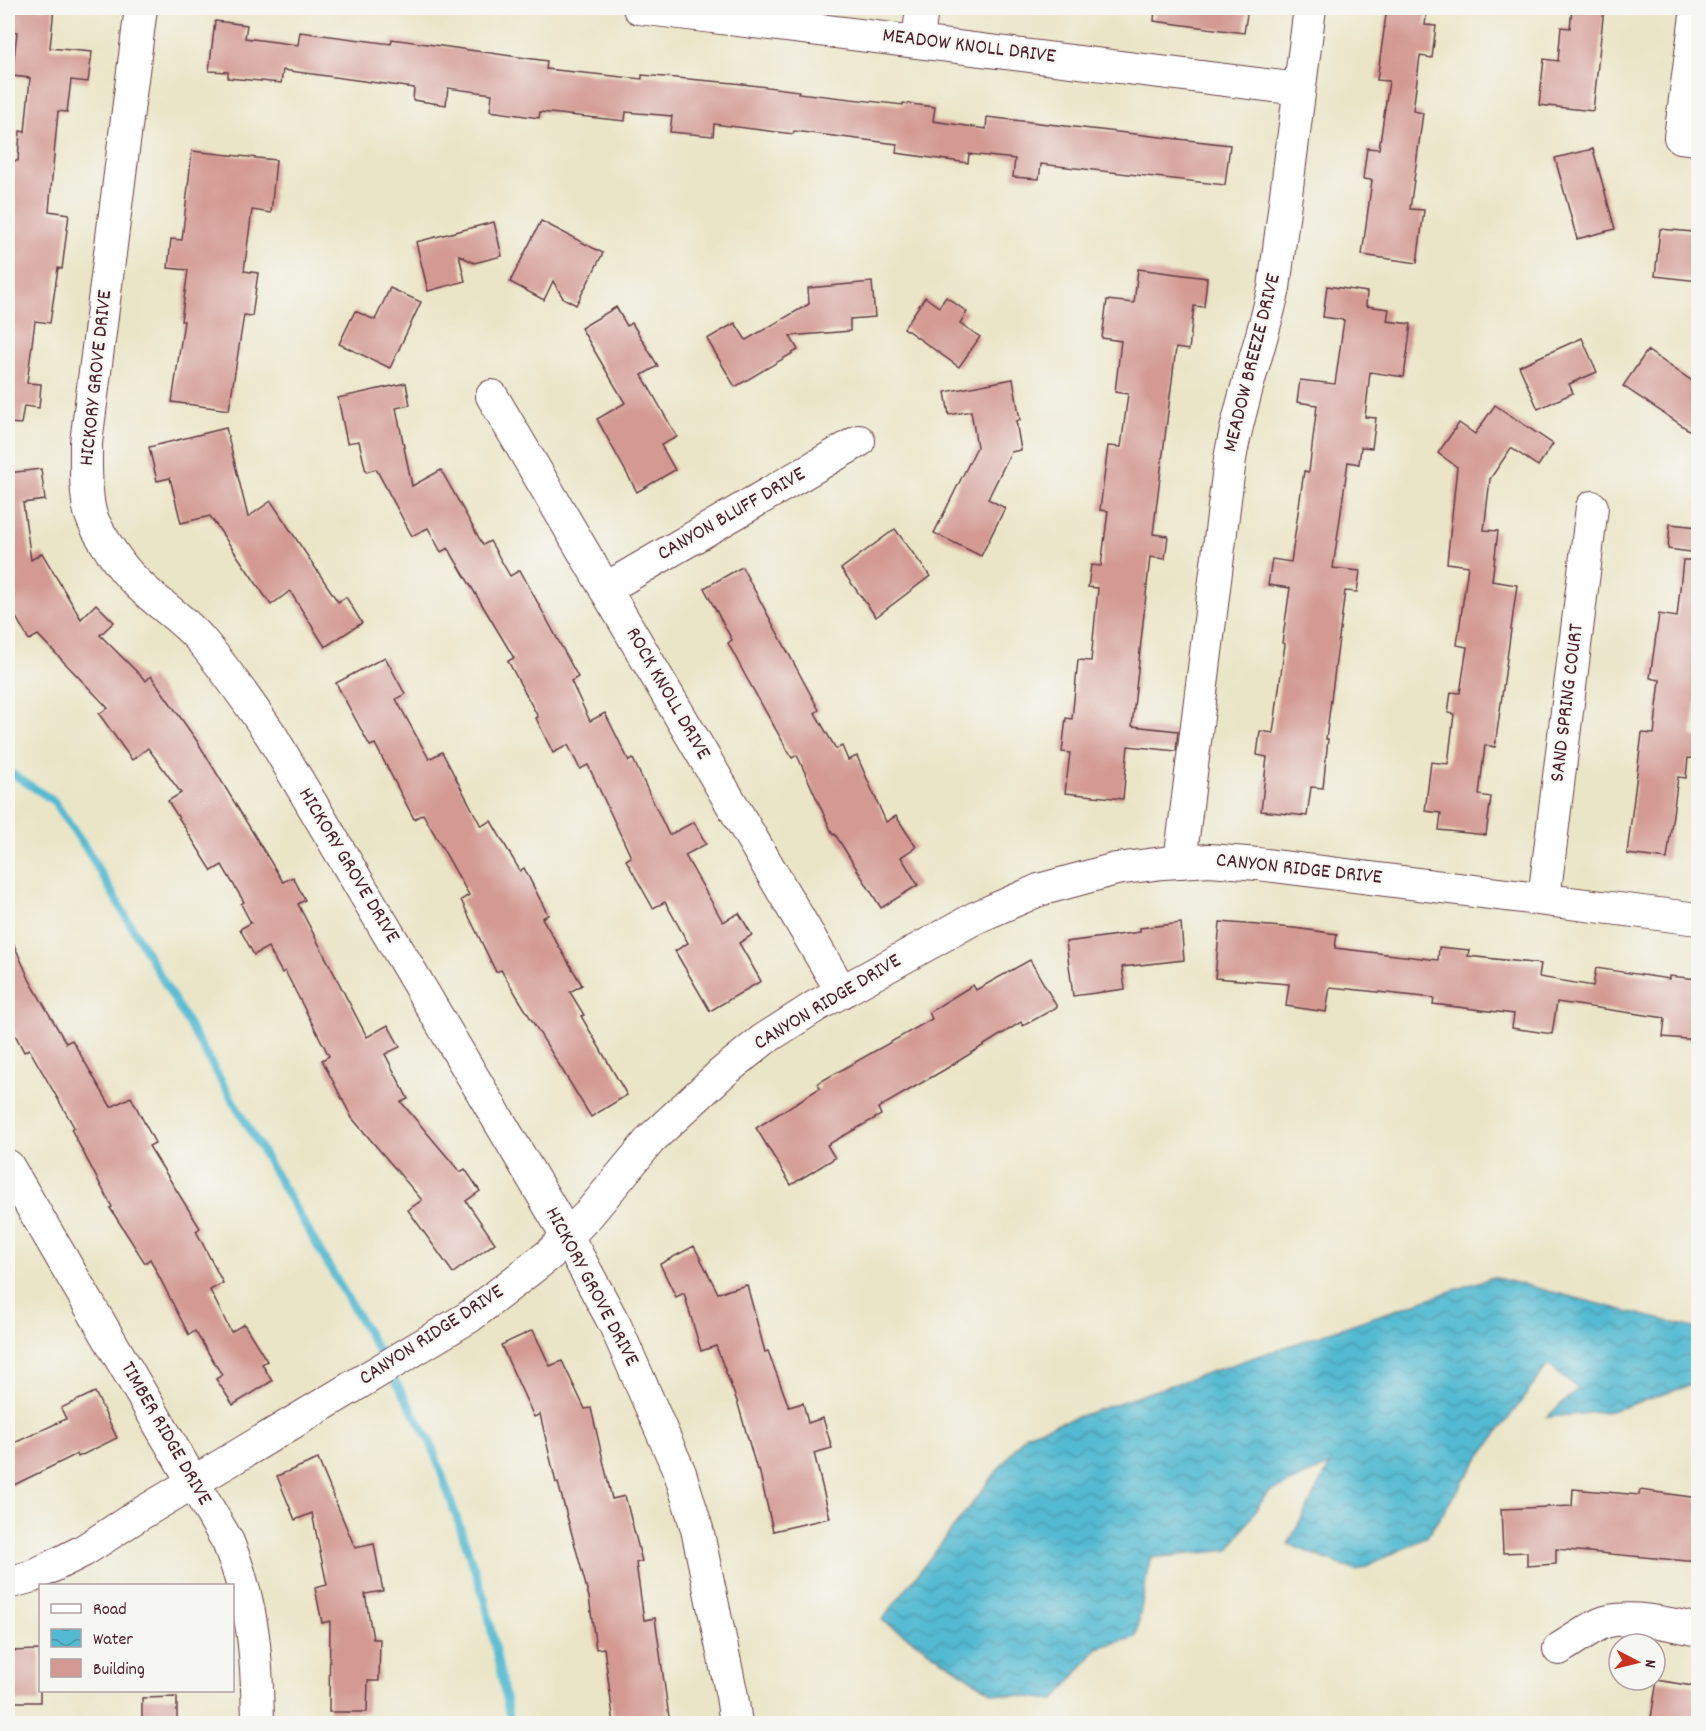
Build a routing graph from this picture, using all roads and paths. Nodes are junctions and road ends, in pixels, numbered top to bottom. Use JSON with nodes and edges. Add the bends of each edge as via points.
{"nodes":[{"id":1,"x":141,"y":8,"type":"edge"},
{"id":2,"x":639,"y":8,"type":"edge"},
{"id":3,"x":922,"y":8,"type":"edge"},
{"id":4,"x":1310,"y":8,"type":"edge"},
{"id":5,"x":1697,"y":8,"type":"edge"},
{"id":6,"x":918,"y":40,"type":"junction"},
{"id":7,"x":1299,"y":89,"type":"junction"},
{"id":8,"x":1689,"y":138,"type":"edge"},
{"id":9,"x":492,"y":396,"type":"dead end"},
{"id":10,"x":859,"y":441,"type":"dead end"},
{"id":11,"x":1592,"y":507,"type":"dead end"},
{"id":12,"x":605,"y":589,"type":"junction"},
{"id":13,"x":1180,"y":862,"type":"junction"},
{"id":14,"x":1544,"y":899,"type":"junction"},
{"id":15,"x":1698,"y":919,"type":"edge"},
{"id":16,"x":842,"y":992,"type":"junction"},
{"id":17,"x":8,"y":1166,"type":"edge"},
{"id":18,"x":567,"y":1236,"type":"junction"},
{"id":19,"x":195,"y":1483,"type":"junction"},
{"id":20,"x":8,"y":1583,"type":"edge"},
{"id":21,"x":1698,"y":1630,"type":"edge"},
{"id":22,"x":1559,"y":1649,"type":"dead end"},
{"id":23,"x":258,"y":1724,"type":"edge"},
{"id":24,"x":736,"y":1724,"type":"edge"}],
"edges":[{"from":1,"to":18,"type":"street","name":"HICKORY GROVE DRIVE","via":[[86,443],[90,513],[116,560],[200,639],[271,735]]},
{"from":2,"to":6,"type":"street","name":"MEADOW KNOLL DRIVE"},
{"from":3,"to":6,"type":"street"},
{"from":4,"to":7,"type":"street","name":"MEADOW BREEZE DRIVE"},
{"from":5,"to":8,"type":"street"},
{"from":6,"to":7,"type":"street","name":"MEADOW KNOLL DRIVE"},
{"from":7,"to":13,"type":"street","name":"MEADOW BREEZE DRIVE","via":[[1274,288],[1235,424]]},
{"from":9,"to":12,"type":"street","name":"ROCK KNOLL DRIVE"},
{"from":10,"to":12,"type":"street","name":"CANYON BLUFF DRIVE"},
{"from":11,"to":14,"type":"street","name":"SAND SPRING COURT"},
{"from":12,"to":16,"type":"street","name":"ROCK KNOLL DRIVE"},
{"from":13,"to":14,"type":"street","name":"CANYON RIDGE DRIVE","via":[[1258,864]]},
{"from":13,"to":16,"type":"street","name":"CANYON RIDGE DRIVE","via":[[1116,869],[1039,890],[975,918]]},
{"from":14,"to":15,"type":"street","name":"CANYON RIDGE DRIVE"},
{"from":16,"to":18,"type":"street","name":"CANYON RIDGE DRIVE","via":[[762,1040],[721,1074],[651,1139]]},
{"from":17,"to":19,"type":"street","name":"TIMBER RIDGE DRIVE"},
{"from":18,"to":19,"type":"street","name":"CANYON RIDGE DRIVE","via":[[550,1254],[469,1317]]},
{"from":18,"to":24,"type":"street","name":"HICKORY GROVE DRIVE","via":[[615,1325],[680,1473],[712,1593]]},
{"from":19,"to":20,"type":"street","name":"CANYON RIDGE DRIVE","via":[[83,1551],[33,1576]]},
{"from":19,"to":23,"type":"street","name":"TIMBER RIDGE DRIVE","via":[[228,1542],[245,1590],[252,1621]]},
{"from":21,"to":22,"type":"street","via":[[1632,1619],[1602,1623]]}]}
